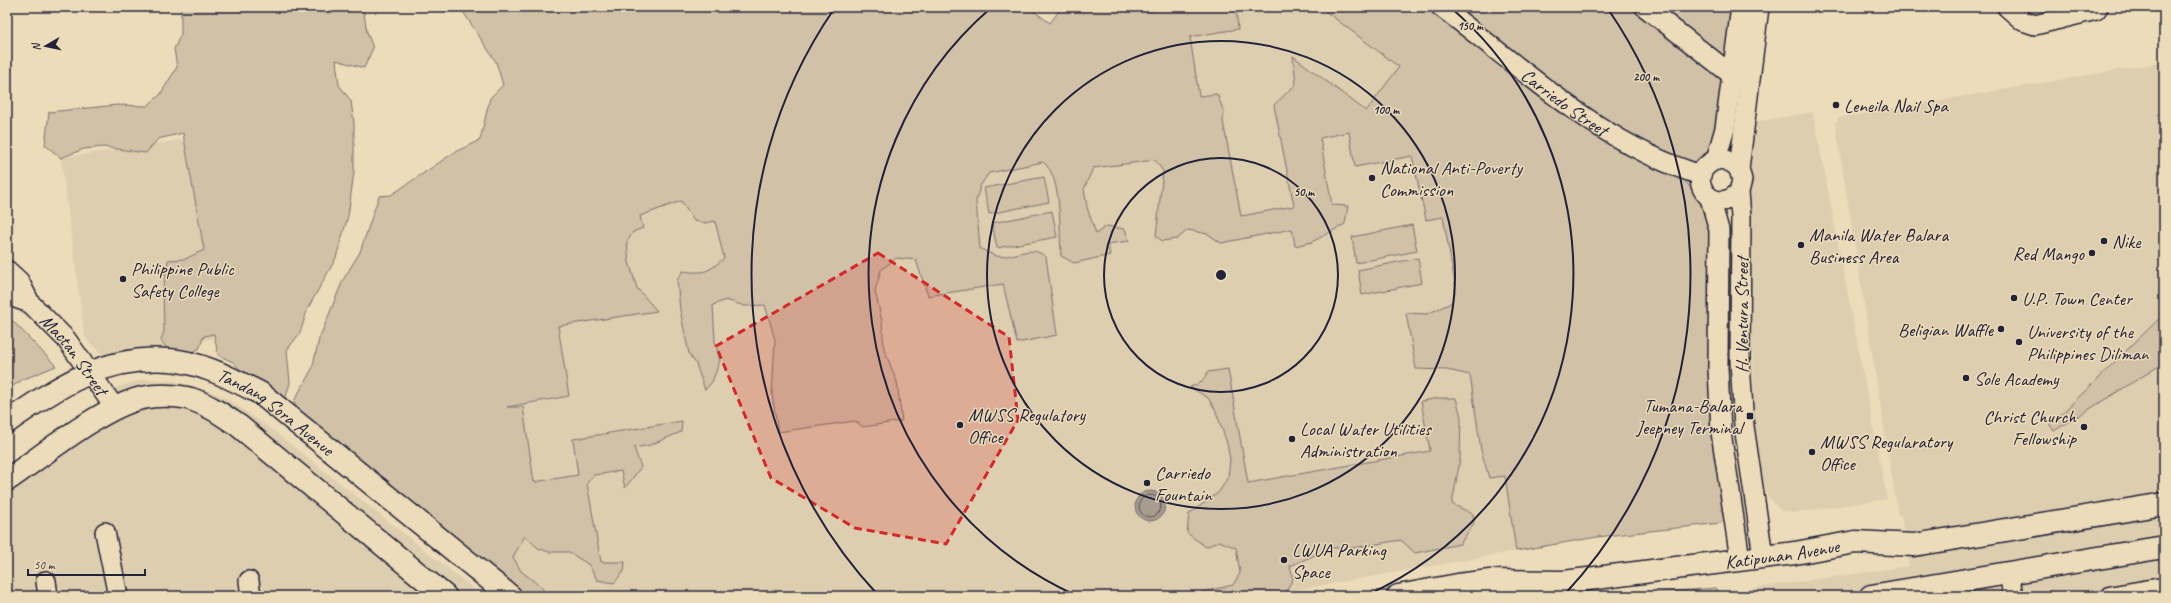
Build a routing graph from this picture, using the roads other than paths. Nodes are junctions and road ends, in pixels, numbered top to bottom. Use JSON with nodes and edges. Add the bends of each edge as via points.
{"nodes":[{"id":1,"x":1441,"y":7,"type":"edge"},
{"id":2,"x":1645,"y":7,"type":"edge"},
{"id":3,"x":1741,"y":7,"type":"edge"},
{"id":4,"x":1759,"y":7,"type":"edge"},
{"id":5,"x":2007,"y":7,"type":"edge"},
{"id":6,"x":2098,"y":7,"type":"edge"},
{"id":7,"x":1740,"y":77,"type":"junction"},
{"id":8,"x":1716,"y":160,"type":"junction"},
{"id":9,"x":1738,"y":169,"type":"junction"},
{"id":10,"x":1701,"y":175,"type":"junction"},
{"id":11,"x":1739,"y":192,"type":"junction"},
{"id":12,"x":1710,"y":198,"type":"junction"},
{"id":13,"x":10,"y":288,"type":"edge"},
{"id":14,"x":90,"y":371,"type":"junction"},
{"id":15,"x":115,"y":408,"type":"junction"},
{"id":16,"x":7,"y":422,"type":"edge"},
{"id":17,"x":7,"y":480,"type":"edge"},
{"id":18,"x":2164,"y":504,"type":"edge"},
{"id":19,"x":105,"y":532,"type":"dead end"},
{"id":20,"x":2164,"y":547,"type":"edge"},
{"id":21,"x":1763,"y":556,"type":"junction"},
{"id":22,"x":1740,"y":559,"type":"junction"},
{"id":23,"x":2009,"y":572,"type":"junction"},
{"id":24,"x":1557,"y":582,"type":"junction"},
{"id":25,"x":2164,"y":588,"type":"edge"},
{"id":26,"x":118,"y":596,"type":"edge"},
{"id":27,"x":445,"y":596,"type":"edge"},
{"id":28,"x":510,"y":596,"type":"edge"},
{"id":29,"x":1398,"y":596,"type":"edge"},
{"id":30,"x":1508,"y":596,"type":"edge"},
{"id":31,"x":1871,"y":596,"type":"edge"},
{"id":32,"x":2013,"y":596,"type":"edge"},
{"id":33,"x":2111,"y":596,"type":"edge"}],
"edges":[{"from":1,"to":10,"type":"street","name":"Carriedo Street","via":[[1587,117],[1633,147]]},
{"from":2,"to":7,"type":"street"},
{"from":3,"to":7,"type":"street"},
{"from":4,"to":7,"type":"street"},
{"from":5,"to":6,"type":"street","via":[[2023,21],[2035,25],[2096,10]]},
{"from":7,"to":8,"type":"street"},
{"from":7,"to":9,"type":"street"},
{"from":8,"to":9,"type":"street","via":[[1729,161]]},
{"from":8,"to":10,"type":"street","via":[[1706,165]]},
{"from":9,"to":11,"type":"street","via":[[1742,180]]},
{"from":10,"to":12,"type":"street","via":[[1702,188]]},
{"from":11,"to":12,"type":"street","via":[[1729,200]]},
{"from":11,"to":21,"type":"street","name":"H. Ventura Street","via":[[1740,361],[1743,410]]},
{"from":12,"to":22,"type":"street","name":"H. Ventura Street","via":[[1719,230],[1718,368],[1721,426]]},
{"from":13,"to":14,"type":"street","name":"Mactan Street","via":[[30,303],[66,339]]},
{"from":14,"to":15,"type":"street","name":"Mactan Street"},
{"from":14,"to":16,"type":"main road","name":"Tandang Sora Avenue","via":[[54,389]]},
{"from":14,"to":28,"type":"main road","name":"Tandang Sora Avenue","via":[[111,364],[140,360],[170,360],[224,375],[260,393]]},
{"from":15,"to":17,"type":"main road","name":"Tandang Sora Avenue"},
{"from":15,"to":27,"type":"main road","name":"Tandang Sora Avenue","via":[[143,398],[164,396],[190,399],[211,407],[239,426]]},
{"from":18,"to":21,"type":"main road","name":"Katipunan Avenue","via":[[1914,545],[1855,542]]},
{"from":19,"to":26,"type":"street"},
{"from":20,"to":23,"type":"main road"},
{"from":21,"to":22,"type":"main road","name":"Katipunan Avenue"},
{"from":22,"to":24,"type":"main road","name":"Katipunan Avenue"},
{"from":23,"to":31,"type":"main road"},
{"from":23,"to":32,"type":"street"},
{"from":24,"to":29,"type":"main road","name":"Katipunan Avenue","via":[[1490,581]]},
{"from":24,"to":30,"type":"main road"},
{"from":25,"to":33,"type":"street"}]}
